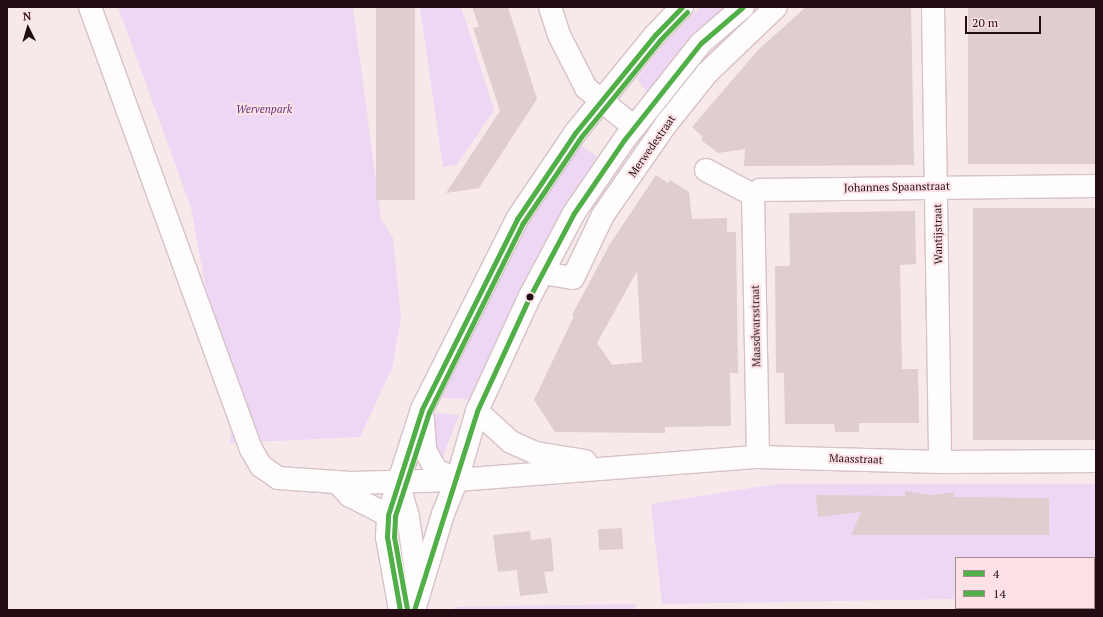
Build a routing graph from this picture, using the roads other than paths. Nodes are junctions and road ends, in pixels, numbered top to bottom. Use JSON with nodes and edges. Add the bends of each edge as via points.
{"nodes":[{"id":1,"x":90,"y":7,"type":"edge"},
{"id":2,"x":550,"y":7,"type":"edge"},
{"id":3,"x":682,"y":7,"type":"edge"},
{"id":4,"x":743,"y":7,"type":"edge"},
{"id":5,"x":776,"y":7,"type":"edge"},
{"id":6,"x":933,"y":7,"type":"edge"},
{"id":7,"x":601,"y":101,"type":"junction"},
{"id":8,"x":634,"y":127,"type":"junction"},
{"id":9,"x":706,"y":170,"type":"dead end"},
{"id":10,"x":937,"y":186,"type":"junction"},
{"id":11,"x":1096,"y":186,"type":"edge"},
{"id":12,"x":753,"y":195,"type":"junction"},
{"id":13,"x":542,"y":273,"type":"junction"},
{"id":14,"x":422,"y":409,"type":"junction"},
{"id":15,"x":477,"y":411,"type":"junction"},
{"id":16,"x":758,"y":457,"type":"junction"},
{"id":17,"x":940,"y":462,"type":"junction"},
{"id":18,"x":1096,"y":462,"type":"edge"},
{"id":19,"x":616,"y":466,"type":"junction"},
{"id":20,"x":457,"y":480,"type":"junction"},
{"id":21,"x":338,"y":482,"type":"junction"},
{"id":22,"x":398,"y":482,"type":"junction"},
{"id":23,"x":388,"y":514,"type":"junction"},
{"id":24,"x":416,"y":602,"type":"edge"},
{"id":25,"x":400,"y":610,"type":"edge"}],
"edges":[{"from":1,"to":21,"type":"street","name":"Maasstraat","via":[[251,450],[261,466],[278,478]]},
{"from":2,"to":7,"type":"street","via":[[559,35],[586,88]]},
{"from":3,"to":7,"type":"street"},
{"from":4,"to":8,"type":"street","via":[[701,43]]},
{"from":5,"to":13,"type":"street","name":"Merwedestraat","via":[[707,73],[667,123],[603,215],[573,278]]},
{"from":6,"to":10,"type":"street","name":"Wantijstraat"},
{"from":7,"to":8,"type":"street"},
{"from":7,"to":14,"type":"street","via":[[575,133],[517,219]]},
{"from":8,"to":13,"type":"street","via":[[574,213]]},
{"from":9,"to":12,"type":"street"},
{"from":10,"to":11,"type":"street","name":"Johannes Spaanstraat"},
{"from":10,"to":12,"type":"street","name":"Johannes Spaanstraat","via":[[760,190]]},
{"from":10,"to":17,"type":"street","name":"Wantijstraat"},
{"from":12,"to":16,"type":"street","name":"Maasdwarsstraat"},
{"from":13,"to":15,"type":"street"},
{"from":14,"to":20,"type":"street","via":[[425,450],[436,470]]},
{"from":14,"to":22,"type":"street"},
{"from":15,"to":19,"type":"street","name":"Maasstraat","via":[[511,442],[536,453]]},
{"from":15,"to":20,"type":"street"},
{"from":16,"to":17,"type":"street","name":"Maasstraat"},
{"from":16,"to":19,"type":"street","name":"Maasstraat"},
{"from":17,"to":18,"type":"street","name":"Maasstraat"},
{"from":19,"to":20,"type":"street","name":"Maasstraat"},
{"from":20,"to":22,"type":"street","name":"Maasstraat"},
{"from":20,"to":24,"type":"street","via":[[443,514]]},
{"from":21,"to":22,"type":"street","name":"Maasstraat"},
{"from":21,"to":23,"type":"street","via":[[350,496]]},
{"from":22,"to":23,"type":"street"},
{"from":22,"to":24,"type":"street","via":[[408,517]]},
{"from":23,"to":25,"type":"street","via":[[387,537]]}]}
